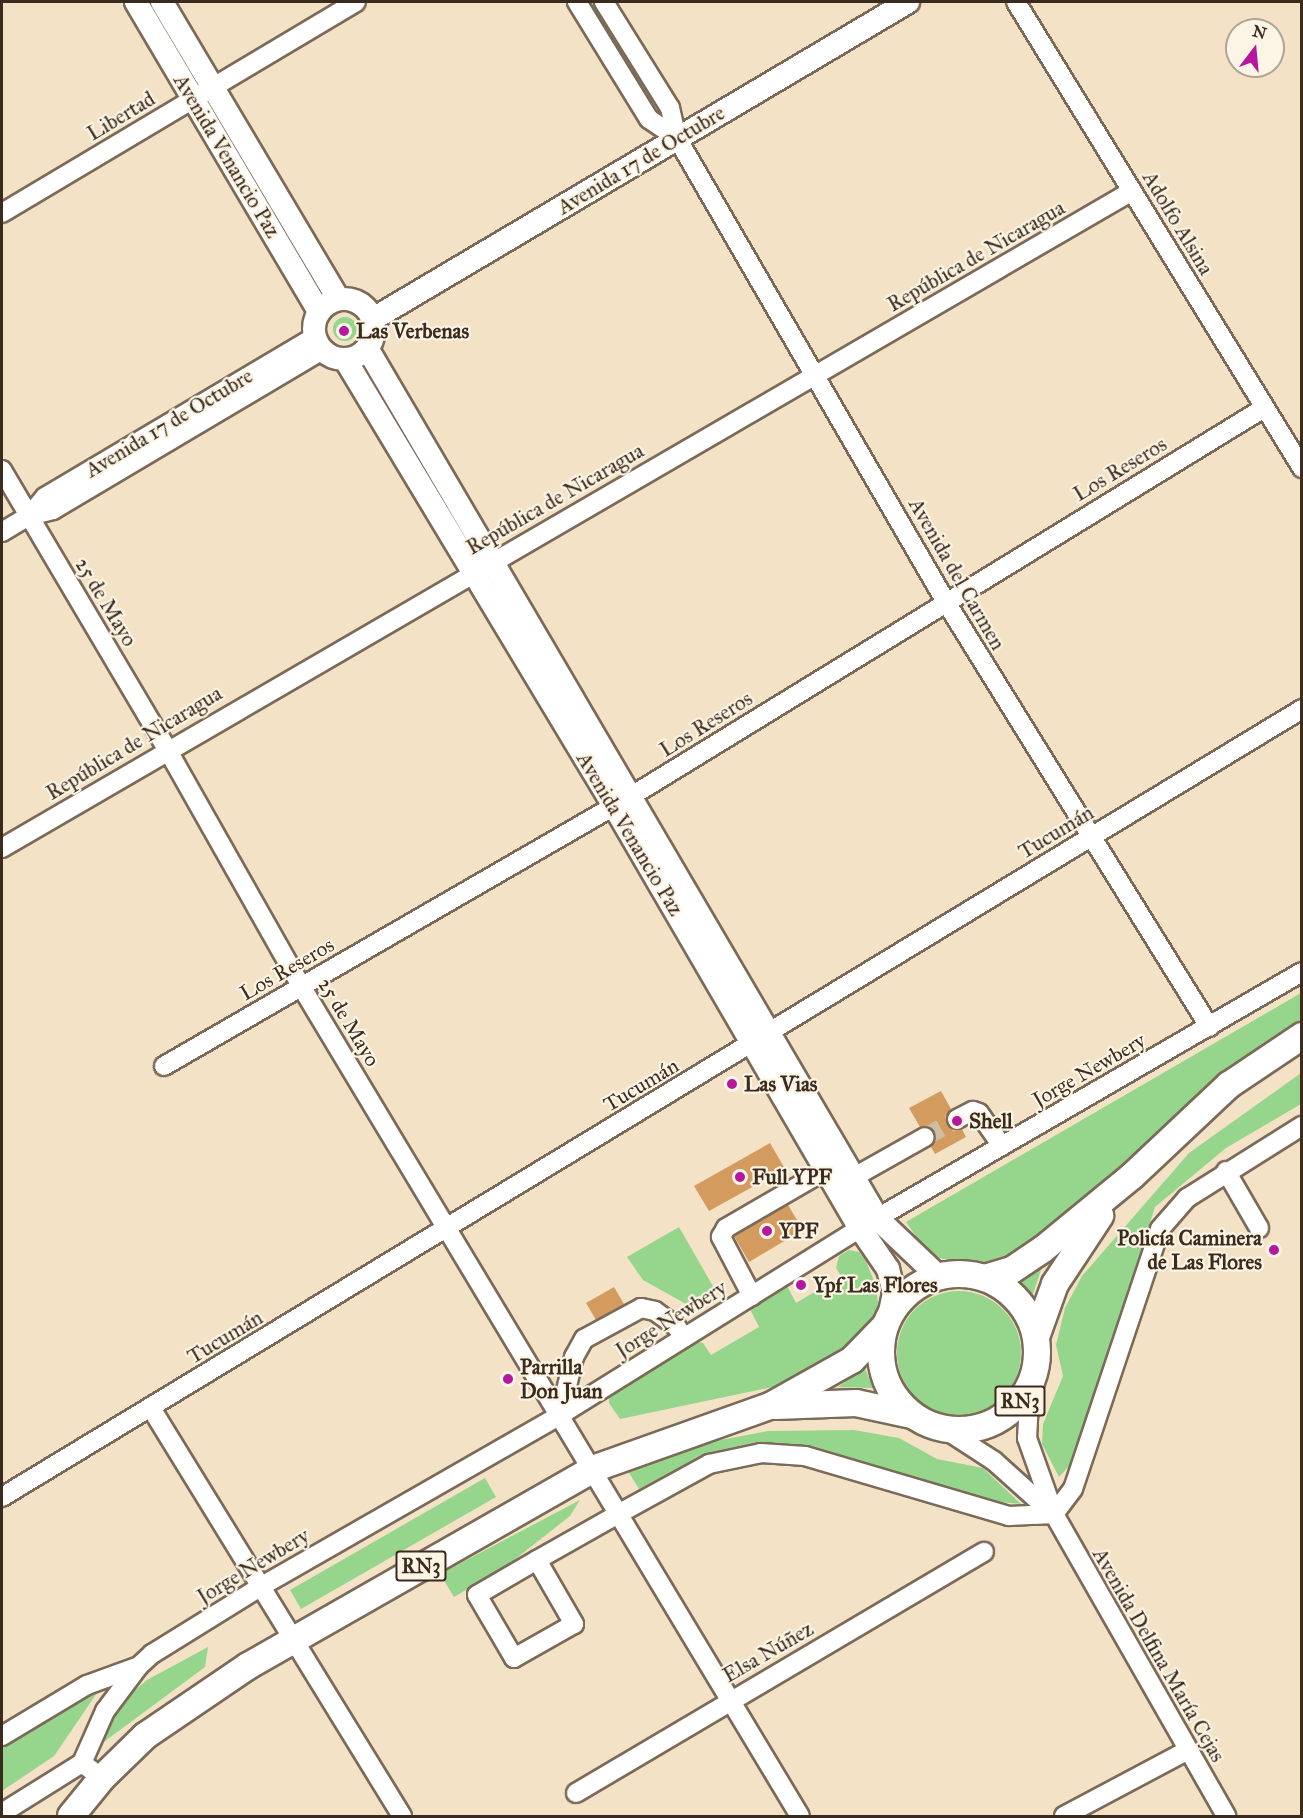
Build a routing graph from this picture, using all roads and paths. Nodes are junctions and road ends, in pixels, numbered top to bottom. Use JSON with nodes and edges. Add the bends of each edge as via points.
{"nodes":[{"id":1,"x":136,"y":2,"type":"edge"},
{"id":2,"x":162,"y":2,"type":"edge"},
{"id":3,"x":356,"y":2,"type":"edge"},
{"id":4,"x":577,"y":2,"type":"edge"},
{"id":5,"x":604,"y":2,"type":"edge"},
{"id":6,"x":880,"y":2,"type":"edge"},
{"id":7,"x":908,"y":2,"type":"edge"},
{"id":8,"x":1016,"y":2,"type":"edge"},
{"id":9,"x":203,"y":93,"type":"junction"},
{"id":10,"x":671,"y":130,"type":"junction"},
{"id":11,"x":1132,"y":191,"type":"junction"},
{"id":12,"x":2,"y":213,"type":"edge"},
{"id":13,"x":338,"y":299,"type":"junction"},
{"id":14,"x":319,"y":311,"type":"junction"},
{"id":15,"x":369,"y":312,"type":"junction"},
{"id":16,"x":319,"y":343,"type":"junction"},
{"id":17,"x":368,"y":348,"type":"junction"},
{"id":18,"x":345,"y":359,"type":"junction"},
{"id":19,"x":816,"y":375,"type":"junction"},
{"id":20,"x":1264,"y":408,"type":"junction"},
{"id":21,"x":1302,"y":468,"type":"edge"},
{"id":22,"x":2,"y":470,"type":"edge"},
{"id":23,"x":29,"y":516,"type":"junction"},
{"id":24,"x":2,"y":532,"type":"edge"},
{"id":25,"x":483,"y":566,"type":"junction"},
{"id":26,"x":946,"y":602,"type":"junction"},
{"id":27,"x":1302,"y":709,"type":"edge"},
{"id":28,"x":167,"y":749,"type":"junction"},
{"id":29,"x":623,"y":801,"type":"junction"},
{"id":30,"x":1090,"y":838,"type":"junction"},
{"id":31,"x":2,"y":848,"type":"edge"},
{"id":32,"x":1302,"y":972,"type":"edge"},
{"id":33,"x":301,"y":986,"type":"junction"},
{"id":34,"x":1209,"y":1027,"type":"junction"},
{"id":35,"x":1302,"y":1036,"type":"edge"},
{"id":36,"x":762,"y":1038,"type":"junction"},
{"id":37,"x":164,"y":1066,"type":"dead end"},
{"id":38,"x":957,"y":1119,"type":"tunnel mouth"},
{"id":39,"x":1302,"y":1126,"type":"edge"},
{"id":40,"x":925,"y":1137,"type":"tunnel mouth"},
{"id":41,"x":1002,"y":1146,"type":"junction"},
{"id":42,"x":826,"y":1170,"type":"junction"},
{"id":43,"x":1226,"y":1171,"type":"junction"},
{"id":44,"x":1132,"y":1176,"type":"junction"},
{"id":45,"x":854,"y":1177,"type":"junction"},
{"id":46,"x":869,"y":1223,"type":"junction"},
{"id":47,"x":1258,"y":1228,"type":"dead end"},
{"id":48,"x":447,"y":1229,"type":"junction"},
{"id":49,"x":938,"y":1276,"type":"junction"},
{"id":50,"x":985,"y":1278,"type":"junction"},
{"id":51,"x":752,"y":1296,"type":"junction"},
{"id":52,"x":887,"y":1322,"type":"junction"},
{"id":53,"x":1036,"y":1337,"type":"junction"},
{"id":54,"x":684,"y":1338,"type":"junction"},
{"id":55,"x":1030,"y":1386,"type":"junction"},
{"id":56,"x":770,"y":1406,"type":"junction"},
{"id":57,"x":152,"y":1408,"type":"junction"},
{"id":58,"x":560,"y":1415,"type":"junction"},
{"id":59,"x":913,"y":1415,"type":"junction"},
{"id":60,"x":943,"y":1428,"type":"junction"},
{"id":61,"x":593,"y":1469,"type":"junction"},
{"id":62,"x":2,"y":1497,"type":"edge"},
{"id":63,"x":620,"y":1513,"type":"junction"},
{"id":64,"x":1053,"y":1514,"type":"junction"},
{"id":65,"x":984,"y":1552,"type":"dead end"},
{"id":66,"x":537,"y":1560,"type":"junction"},
{"id":67,"x":260,"y":1587,"type":"junction"},
{"id":68,"x":294,"y":1639,"type":"junction"},
{"id":69,"x":139,"y":1666,"type":"junction"},
{"id":70,"x":731,"y":1700,"type":"junction"},
{"id":71,"x":2,"y":1736,"type":"edge"},
{"id":72,"x":1186,"y":1751,"type":"junction"},
{"id":73,"x":92,"y":1771,"type":"junction"},
{"id":74,"x":576,"y":1793,"type":"dead end"},
{"id":75,"x":2,"y":1813,"type":"edge"},
{"id":76,"x":71,"y":1816,"type":"edge"},
{"id":77,"x":402,"y":1816,"type":"edge"},
{"id":78,"x":800,"y":1816,"type":"edge"},
{"id":79,"x":1064,"y":1816,"type":"edge"},
{"id":80,"x":1226,"y":1816,"type":"edge"}],
"edges":[{"from":1,"to":9,"type":"main road","name":"Avenida Venancio Paz"},
{"from":2,"to":9,"type":"main road","name":"Avenida Venancio Paz"},
{"from":3,"to":9,"type":"street","name":"Libertad"},
{"from":4,"to":10,"type":"street","name":"Avenida del Carmen","via":[[649,119]]},
{"from":5,"to":10,"type":"street","name":"Avenida del Carmen","via":[[670,108]]},
{"from":6,"to":10,"type":"main road","name":"Avenida 17 de Octubre"},
{"from":7,"to":10,"type":"main road","name":"Avenida 17 de Octubre"},
{"from":8,"to":11,"type":"street","name":"Adolfo Alsina"},
{"from":9,"to":12,"type":"street","name":"Libertad"},
{"from":9,"to":13,"type":"main road","name":"Avenida Venancio Paz"},
{"from":9,"to":14,"type":"main road","name":"Avenida Venancio Paz"},
{"from":10,"to":15,"type":"main road","name":"Avenida 17 de Octubre"},
{"from":10,"to":19,"type":"street","name":"Avenida del Carmen"},
{"from":11,"to":19,"type":"street","name":"República de Nicaragua"},
{"from":11,"to":20,"type":"street","name":"Adolfo Alsina"},
{"from":13,"to":14,"type":"main road"},
{"from":13,"to":15,"type":"main road","via":[[352,299]]},
{"from":14,"to":16,"type":"main road"},
{"from":15,"to":17,"type":"main road","via":[[374,335]]},
{"from":16,"to":18,"type":"main road"},
{"from":16,"to":23,"type":"street","name":"Avenida 17 de Octubre","via":[[45,497]]},
{"from":17,"to":18,"type":"main road"},
{"from":17,"to":25,"type":"main road","name":"Avenida Venancio Paz"},
{"from":18,"to":25,"type":"main road","name":"Avenida Venancio Paz"},
{"from":19,"to":25,"type":"street","name":"República de Nicaragua"},
{"from":19,"to":26,"type":"street","name":"Avenida del Carmen"},
{"from":20,"to":21,"type":"street","name":"Adolfo Alsina"},
{"from":20,"to":26,"type":"street","name":"Los Reseros"},
{"from":22,"to":23,"type":"street","name":"25 de Mayo"},
{"from":23,"to":24,"type":"street","name":"Avenida 17 de Octubre"},
{"from":23,"to":28,"type":"street","name":"25 de Mayo"},
{"from":25,"to":28,"type":"street","name":"República de Nicaragua"},
{"from":25,"to":29,"type":"main road","name":"Avenida Venancio Paz"},
{"from":26,"to":29,"type":"street","name":"Los Reseros"},
{"from":26,"to":30,"type":"street","name":"Avenida del Carmen"},
{"from":27,"to":30,"type":"street","name":"Tucumán"},
{"from":28,"to":31,"type":"street","name":"República de Nicaragua"},
{"from":28,"to":33,"type":"street","name":"25 de Mayo"},
{"from":29,"to":33,"type":"street","name":"Los Reseros"},
{"from":29,"to":36,"type":"main road","name":"Avenida Venancio Paz"},
{"from":30,"to":34,"type":"street","name":"Avenida del Carmen"},
{"from":30,"to":36,"type":"street","name":"Tucumán"},
{"from":32,"to":34,"type":"street","name":"Jorge Newbery"},
{"from":33,"to":37,"type":"street","name":"Los Reseros"},
{"from":33,"to":48,"type":"street","name":"25 de Mayo"},
{"from":34,"to":41,"type":"street","name":"Jorge Newbery"},
{"from":35,"to":44,"type":"highway","number":"RN3","via":[[1229,1085]]},
{"from":36,"to":42,"type":"main road","name":"Avenida Venancio Paz"},
{"from":36,"to":45,"type":"main road","name":"Avenida Venancio Paz"},
{"from":36,"to":48,"type":"street","name":"Tucumán"},
{"from":38,"to":41,"type":"street","via":[[973,1111],[979,1113]]},
{"from":39,"to":43,"type":"street"},
{"from":40,"to":45,"type":"street"},
{"from":41,"to":46,"type":"street","name":"Jorge Newbery"},
{"from":42,"to":46,"type":"main road","name":"Avenida Venancio Paz"},
{"from":42,"to":51,"type":"street","via":[[726,1228],[721,1237]]},
{"from":43,"to":47,"type":"street"},
{"from":43,"to":64,"type":"street","via":[[1172,1211],[1160,1228],[1073,1489]]},
{"from":44,"to":50,"type":"highway","number":"RN3","via":[[1042,1250],[1012,1270]]},
{"from":44,"to":53,"type":"highway","number":"RN3","via":[[1080,1242],[1055,1284]]},
{"from":45,"to":46,"type":"main road","name":"Avenida Venancio Paz"},
{"from":46,"to":49,"type":"main road","name":"Avenida Venancio Paz"},
{"from":46,"to":51,"type":"street","name":"Jorge Newbery"},
{"from":46,"to":52,"type":"main road","name":"Avenida Venancio Paz","via":[[893,1280]]},
{"from":48,"to":57,"type":"street","name":"Tucumán"},
{"from":48,"to":58,"type":"street","name":"25 de Mayo"},
{"from":49,"to":50,"type":"highway","number":"RN3","via":[[962,1274]]},
{"from":49,"to":52,"type":"highway","number":"RN3","via":[[909,1291]]},
{"from":50,"to":53,"type":"highway","number":"RN3","via":[[1018,1300]]},
{"from":51,"to":54,"type":"street","name":"Jorge Newbery"},
{"from":52,"to":56,"type":"highway","number":"RN3","via":[[852,1360]]},
{"from":52,"to":59,"type":"highway","number":"RN3","via":[[880,1351],[884,1376],[895,1398]]},
{"from":53,"to":55,"type":"highway","number":"RN3","via":[[1037,1362]]},
{"from":54,"to":58,"type":"street","name":"Jorge Newbery"},
{"from":54,"to":58,"type":"street","via":[[662,1316],[640,1308],[584,1339],[574,1357]]},
{"from":55,"to":60,"type":"highway","number":"RN3","via":[[1018,1404],[984,1426]]},
{"from":55,"to":64,"type":"street","name":"Avenida Delfina María Cejas","via":[[1027,1438]]},
{"from":56,"to":59,"type":"highway","number":"RN3","via":[[856,1403]]},
{"from":56,"to":61,"type":"highway","number":"RN3"},
{"from":57,"to":62,"type":"street","name":"Tucumán"},
{"from":57,"to":67,"type":"street"},
{"from":58,"to":61,"type":"street","name":"25 de Mayo"},
{"from":58,"to":67,"type":"street","name":"Jorge Newbery"},
{"from":59,"to":60,"type":"highway","number":"RN3"},
{"from":60,"to":64,"type":"street","name":"Avenida Delfina María Cejas","via":[[994,1461]]},
{"from":61,"to":63,"type":"street","name":"25 de Mayo"},
{"from":61,"to":68,"type":"highway","number":"RN3"},
{"from":63,"to":64,"type":"street","via":[[709,1464],[761,1453],[805,1456],[1009,1516]]},
{"from":63,"to":66,"type":"street"},
{"from":63,"to":70,"type":"street","name":"25 de Mayo"},
{"from":64,"to":72,"type":"street","name":"Avenida Delfina María Cejas"},
{"from":65,"to":70,"type":"street","name":"Elsa Núñez"},
{"from":66,"to":66,"type":"street","via":[[477,1595],[514,1658],[574,1623]]},
{"from":67,"to":68,"type":"street"},
{"from":67,"to":69,"type":"street","name":"Jorge Newbery"},
{"from":68,"to":73,"type":"highway","number":"RN3"},
{"from":68,"to":77,"type":"street"},
{"from":69,"to":71,"type":"street","name":"Jorge Newbery","via":[[87,1685]]},
{"from":69,"to":73,"type":"street","via":[[105,1712]]},
{"from":70,"to":74,"type":"street","name":"Elsa Núñez"},
{"from":70,"to":78,"type":"street","name":"25 de Mayo"},
{"from":72,"to":79,"type":"street"},
{"from":72,"to":80,"type":"street","name":"Avenida Delfina María Cejas"},
{"from":73,"to":75,"type":"street"},
{"from":73,"to":76,"type":"highway","number":"RN3"}]}
